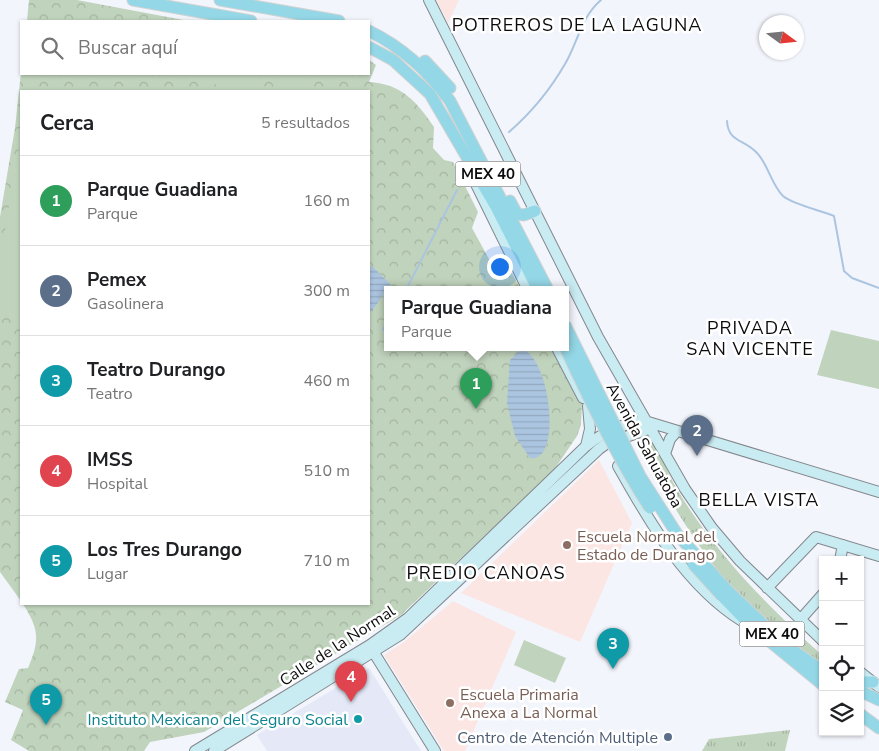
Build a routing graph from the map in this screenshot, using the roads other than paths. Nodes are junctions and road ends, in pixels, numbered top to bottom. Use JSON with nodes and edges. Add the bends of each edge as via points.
{"nodes":[{"id":1,"x":133,"y":0,"type":"edge"},
{"id":2,"x":220,"y":0,"type":"edge"},
{"id":3,"x":429,"y":0,"type":"edge"},
{"id":4,"x":246,"y":20,"type":"edge"},
{"id":5,"x":333,"y":20,"type":"edge"},
{"id":6,"x":370,"y":27,"type":"edge"},
{"id":7,"x":370,"y":32,"type":"edge"},
{"id":8,"x":370,"y":48,"type":"edge"},
{"id":9,"x":475,"y":168,"type":"junction"},
{"id":10,"x":535,"y":211,"type":"junction"},
{"id":11,"x":523,"y":248,"type":"junction"},
{"id":12,"x":526,"y":286,"type":"edge"},
{"id":13,"x":537,"y":286,"type":"edge"},
{"id":14,"x":546,"y":286,"type":"edge"},
{"id":15,"x":569,"y":333,"type":"edge"},
{"id":16,"x":559,"y":351,"type":"edge"},
{"id":17,"x":567,"y":351,"type":"edge"},
{"id":18,"x":588,"y":406,"type":"junction"},
{"id":19,"x":651,"y":425,"type":"junction"},
{"id":20,"x":677,"y":431,"type":"junction"},
{"id":21,"x":601,"y":434,"type":"junction"},
{"id":22,"x":606,"y":444,"type":"junction"},
{"id":23,"x":586,"y":446,"type":"junction"},
{"id":24,"x":665,"y":454,"type":"junction"},
{"id":25,"x":592,"y":455,"type":"junction"},
{"id":26,"x":879,"y":492,"type":"edge"},
{"id":27,"x":843,"y":545,"type":"junction"},
{"id":28,"x":841,"y":556,"type":"edge"},
{"id":29,"x":879,"y":556,"type":"edge"},
{"id":30,"x":767,"y":588,"type":"junction"},
{"id":31,"x":724,"y":593,"type":"junction"},
{"id":32,"x":819,"y":599,"type":"edge"},
{"id":33,"x":800,"y":620,"type":"junction"},
{"id":34,"x":750,"y":625,"type":"junction"},
{"id":35,"x":819,"y":637,"type":"edge"},
{"id":36,"x":372,"y":649,"type":"junction"},
{"id":37,"x":819,"y":667,"type":"edge"},
{"id":38,"x":864,"y":675,"type":"edge"},
{"id":39,"x":819,"y":682,"type":"edge"},
{"id":40,"x":876,"y":685,"type":"edge"},
{"id":41,"x":819,"y":687,"type":"edge"},
{"id":42,"x":864,"y":693,"type":"edge"},
{"id":43,"x":879,"y":700,"type":"edge"},
{"id":44,"x":864,"y":717,"type":"edge"},
{"id":45,"x":864,"y":723,"type":"edge"},
{"id":46,"x":879,"y":728,"type":"edge"},
{"id":47,"x":879,"y":734,"type":"edge"},
{"id":48,"x":195,"y":751,"type":"edge"},
{"id":49,"x":214,"y":751,"type":"edge"},
{"id":50,"x":435,"y":751,"type":"edge"}],
"edges":[{"from":1,"to":4,"type":"main road"},
{"from":2,"to":5,"type":"main road"},
{"from":3,"to":10,"type":"street","name":"Avenida Sahuatoba"},
{"from":6,"to":10,"type":"main road","via":[[400,42],[437,73],[460,102],[517,214]]},
{"from":7,"to":11,"type":"main road","number":"MEX 40","via":[[411,58],[440,88],[457,113]]},
{"from":8,"to":9,"type":"main road","number":"MEX 40","via":[[393,60],[430,94]]},
{"from":9,"to":11,"type":"main road","number":"MEX 40"},
{"from":9,"to":12,"type":"street","via":[[474,180]]},
{"from":10,"to":19,"type":"street","name":"Avenida Sahuatoba","via":[[598,337]]},
{"from":11,"to":13,"type":"main road","number":"MEX 40"},
{"from":11,"to":14,"type":"main road","number":"MEX 40"},
{"from":15,"to":31,"type":"main road","name":"Avenida Sahuatoba","number":"MEX 40","bridge":true,"via":[[640,476],[677,534]]},
{"from":16,"to":18,"type":"street"},
{"from":17,"to":31,"type":"main road","name":"Avenida Sahuatoba","number":"MEX 40","bridge":true,"via":[[633,482],[667,532]]},
{"from":18,"to":21,"type":"street"},
{"from":18,"to":23,"type":"street","via":[[590,430]]},
{"from":19,"to":20,"type":"street"},
{"from":19,"to":21,"type":"street","name":"Calle de la Normal","via":[[622,424]]},
{"from":19,"to":22,"type":"street","name":"Calle de la Normal"},
{"from":19,"to":24,"type":"street","name":"Avenida Sahuatoba"},
{"from":20,"to":24,"type":"street","via":[[670,439]]},
{"from":20,"to":26,"type":"street"},
{"from":21,"to":22,"type":"street"},
{"from":21,"to":23,"type":"street","name":"Calle de la Normal"},
{"from":22,"to":25,"type":"street","name":"Calle de la Normal"},
{"from":22,"to":34,"type":"street","via":[[661,538],[702,588],[729,612]]},
{"from":23,"to":25,"type":"street"},
{"from":23,"to":36,"type":"street","name":"Calle de la Normal"},
{"from":24,"to":30,"type":"street","name":"Avenida Sahuatoba","via":[[712,528]]},
{"from":25,"to":36,"type":"street","name":"Calle de la Normal","via":[[411,626]]},
{"from":27,"to":28,"type":"street"},
{"from":27,"to":29,"type":"street"},
{"from":27,"to":30,"type":"street","via":[[818,537]]},
{"from":30,"to":33,"type":"street","name":"Avenida Sahuatoba"},
{"from":31,"to":34,"type":"main road","number":"MEX 40"},
{"from":31,"to":37,"type":"main road","name":"Avenida Sahuatoba","number":"MEX 40","via":[[785,645]]},
{"from":32,"to":33,"type":"street"},
{"from":33,"to":35,"type":"street","name":"Avenida Sahuatoba"},
{"from":34,"to":39,"type":"main road","number":"MEX 40"},
{"from":34,"to":41,"type":"street"},
{"from":36,"to":48,"type":"street","name":"Calle de la Normal"},
{"from":36,"to":49,"type":"street","name":"Calle de la Normal"},
{"from":36,"to":50,"type":"street"},
{"from":38,"to":40,"type":"street"},
{"from":42,"to":43,"type":"main road"},
{"from":44,"to":46,"type":"main road"},
{"from":45,"to":47,"type":"street"}]}
